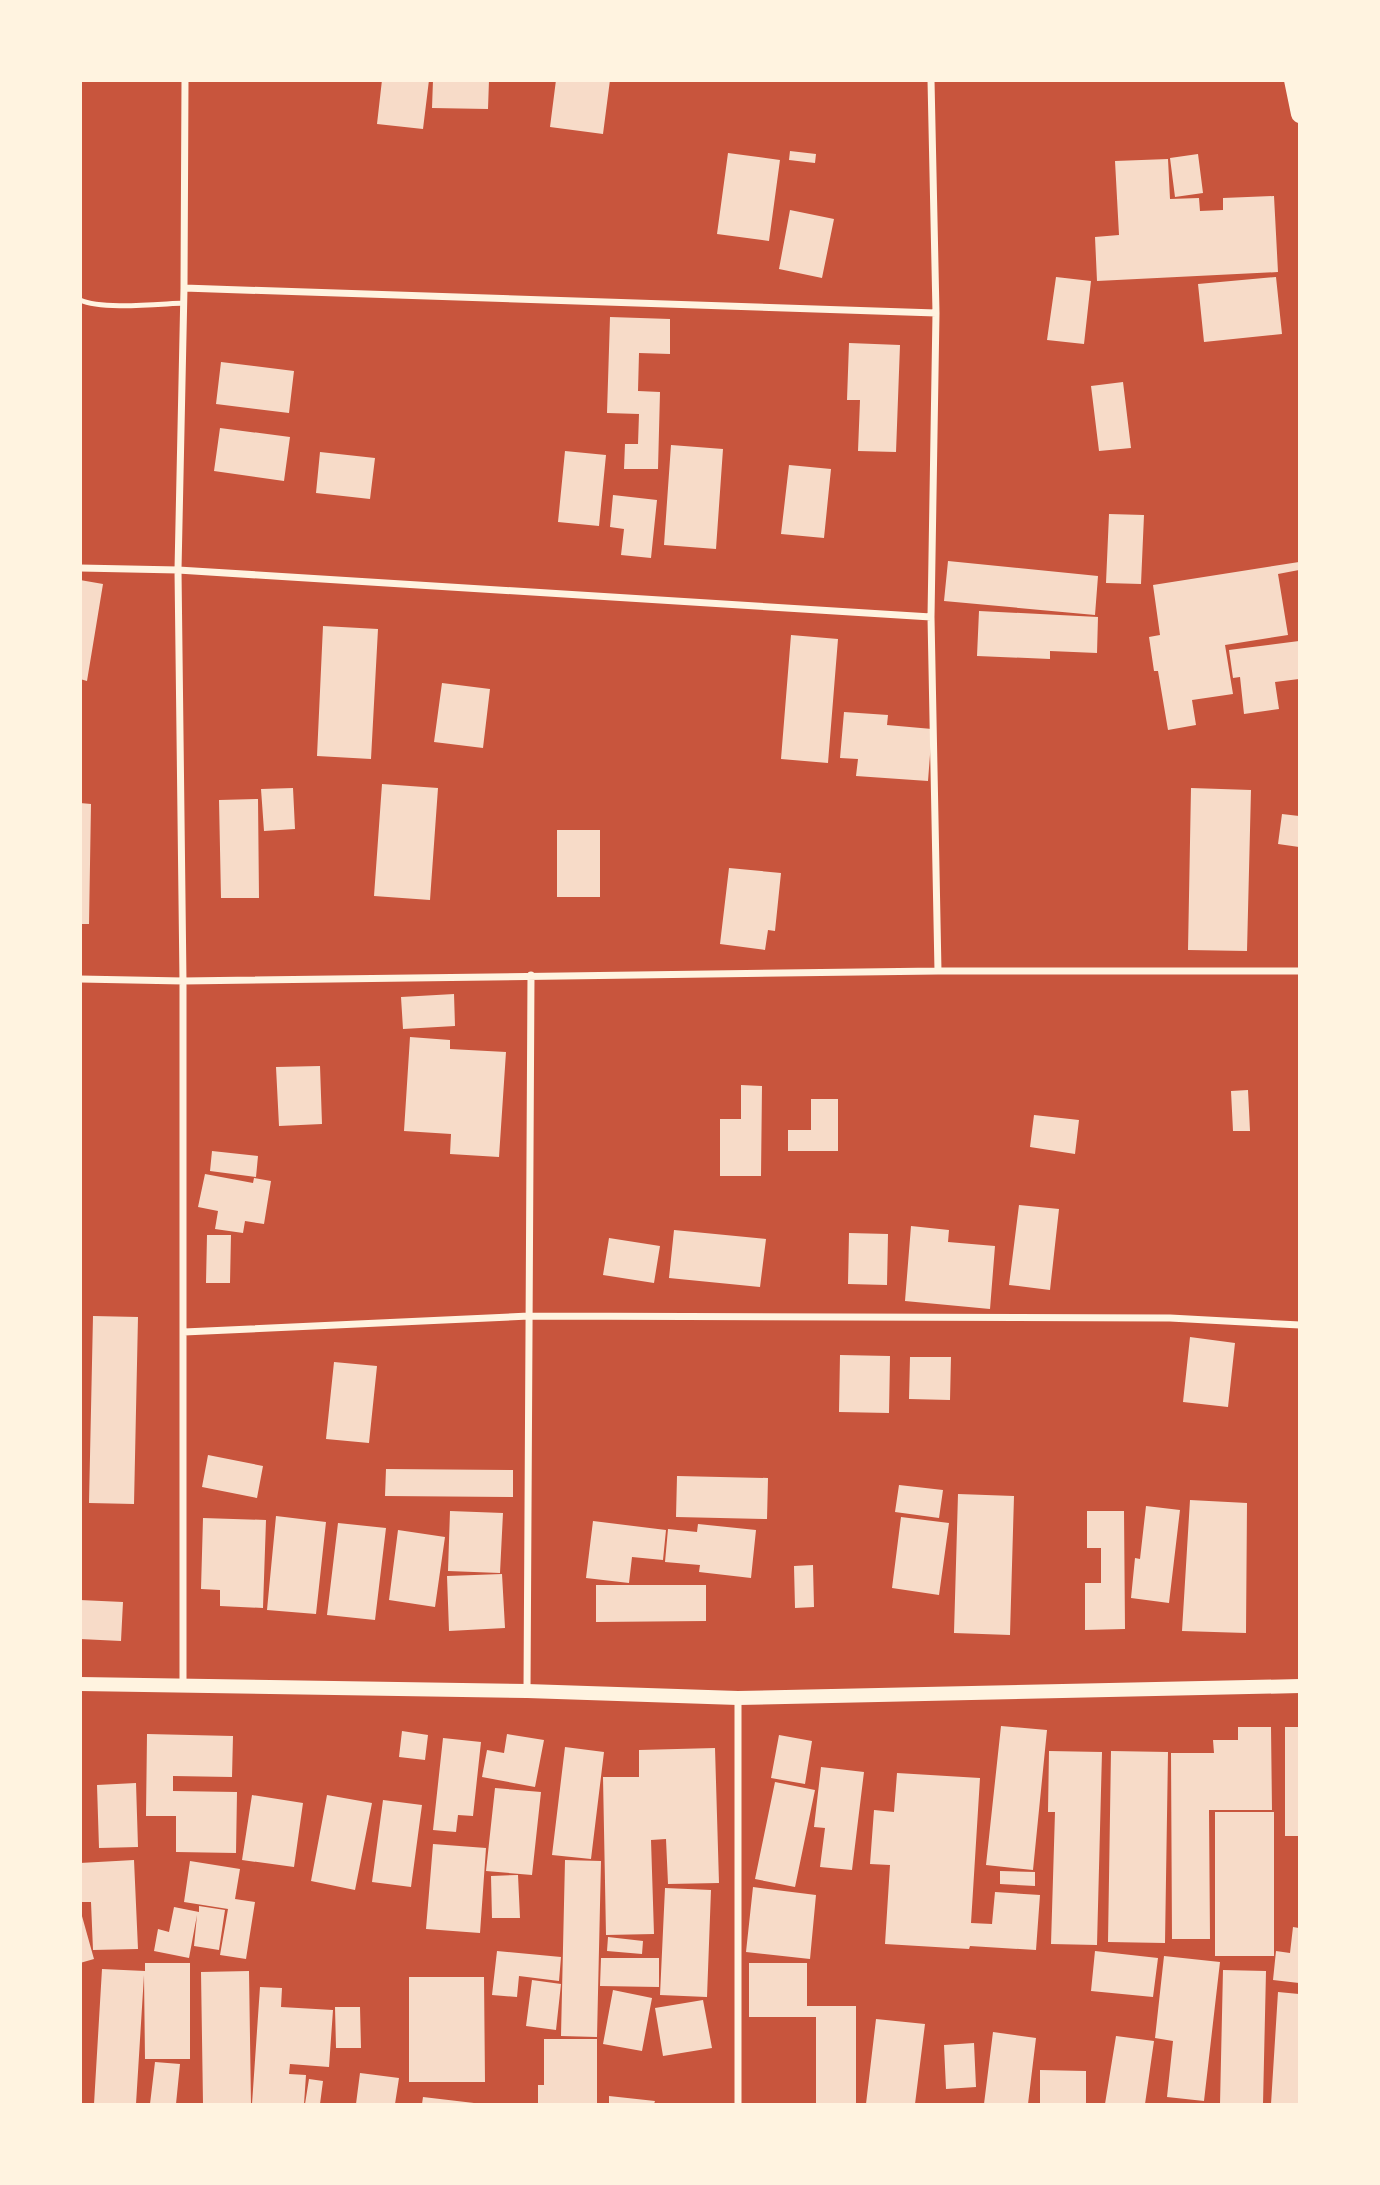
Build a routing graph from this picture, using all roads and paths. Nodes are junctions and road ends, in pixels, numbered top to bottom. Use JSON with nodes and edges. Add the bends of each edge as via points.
{"nodes":[{"id":1,"x":184,"y":80,"type":"edge"},
{"id":2,"x":932,"y":80,"type":"edge"},
{"id":3,"x":1293,"y":80,"type":"edge"},
{"id":4,"x":1300,"y":114,"type":"edge"},
{"id":5,"x":184,"y":288,"type":"junction"},
{"id":6,"x":80,"y":300,"type":"edge"},
{"id":7,"x":184,"y":303,"type":"junction"},
{"id":8,"x":936,"y":313,"type":"junction"},
{"id":9,"x":80,"y":568,"type":"edge"},
{"id":10,"x":178,"y":570,"type":"junction"},
{"id":11,"x":931,"y":617,"type":"junction"},
{"id":12,"x":938,"y":971,"type":"junction"},
{"id":13,"x":1300,"y":971,"type":"edge"},
{"id":14,"x":531,"y":975,"type":"junction"},
{"id":15,"x":80,"y":979,"type":"edge"},
{"id":16,"x":183,"y":981,"type":"junction"},
{"id":17,"x":529,"y":1315,"type":"junction"},
{"id":18,"x":1300,"y":1325,"type":"edge"},
{"id":19,"x":184,"y":1332,"type":"junction"},
{"id":20,"x":80,"y":1684,"type":"edge"},
{"id":21,"x":183,"y":1685,"type":"junction"},
{"id":22,"x":1300,"y":1686,"type":"edge"},
{"id":23,"x":527,"y":1691,"type":"junction"},
{"id":24,"x":738,"y":1698,"type":"junction"},
{"id":25,"x":738,"y":2105,"type":"edge"}],
"edges":[{"from":1,"to":5,"type":"street"},
{"from":2,"to":8,"type":"street"},
{"from":3,"to":4,"type":"main road"},
{"from":5,"to":7,"type":"street"},
{"from":5,"to":8,"type":"street"},
{"from":6,"to":7,"type":"lane","via":[[107,305]]},
{"from":7,"to":10,"type":"street"},
{"from":8,"to":11,"type":"street"},
{"from":9,"to":10,"type":"street"},
{"from":10,"to":11,"type":"street"},
{"from":10,"to":16,"type":"street"},
{"from":11,"to":12,"type":"street"},
{"from":12,"to":13,"type":"street"},
{"from":12,"to":14,"type":"street"},
{"from":14,"to":16,"type":"street"},
{"from":14,"to":17,"type":"street"},
{"from":15,"to":16,"type":"street"},
{"from":16,"to":19,"type":"street"},
{"from":17,"to":18,"type":"street","via":[[1170,1318]]},
{"from":17,"to":19,"type":"street"},
{"from":17,"to":23,"type":"street"},
{"from":19,"to":21,"type":"street"},
{"from":20,"to":21,"type":"main road"},
{"from":21,"to":23,"type":"main road"},
{"from":22,"to":24,"type":"main road"},
{"from":23,"to":24,"type":"main road"},
{"from":24,"to":25,"type":"street"}]}
